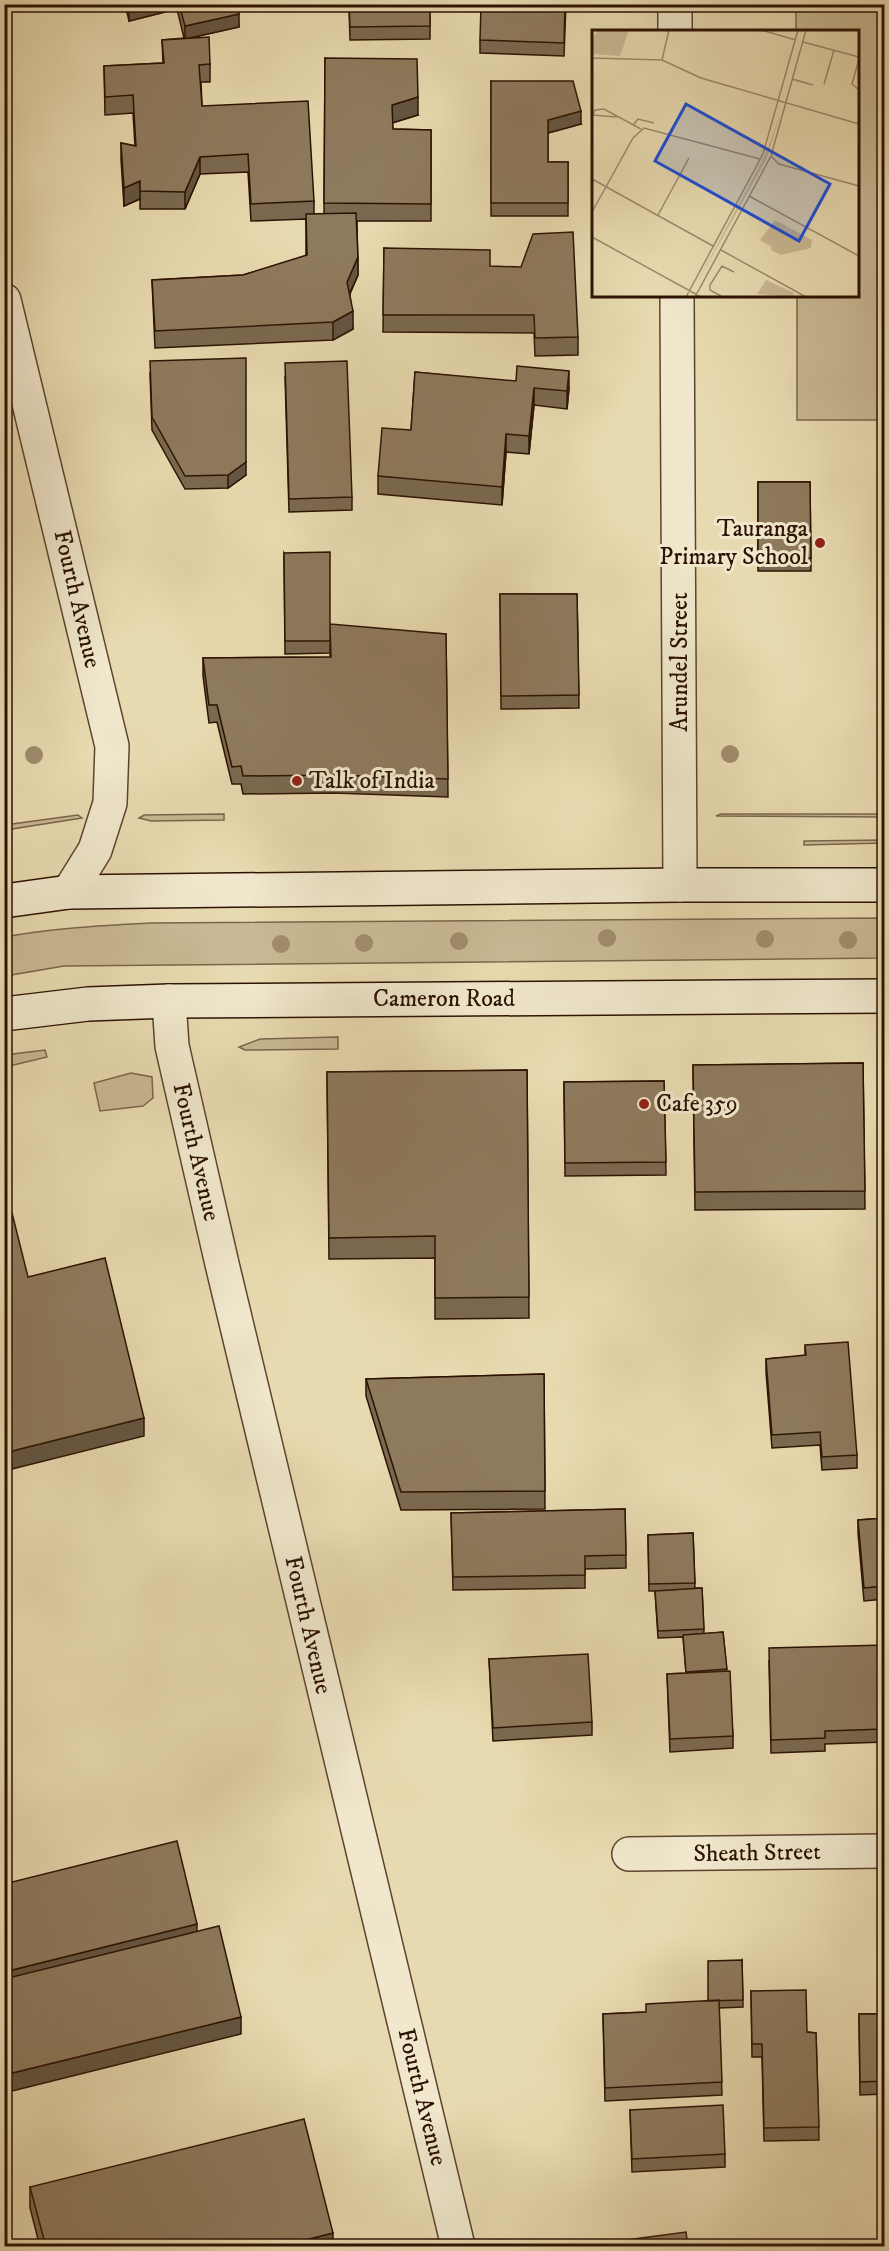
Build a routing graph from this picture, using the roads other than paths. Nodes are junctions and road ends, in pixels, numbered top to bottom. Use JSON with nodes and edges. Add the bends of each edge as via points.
{"nodes":[{"id":1,"x":675,"y":4,"type":"edge"},
{"id":2,"x":675,"y":30,"type":"edge"},
{"id":3,"x":677,"y":297,"type":"edge"},
{"id":4,"x":4,"y":300,"type":"edge"},
{"id":5,"x":680,"y":885,"type":"junction"},
{"id":6,"x":885,"y":885,"type":"edge"},
{"id":7,"x":69,"y":892,"type":"junction"},
{"id":8,"x":4,"y":901,"type":"edge"},
{"id":9,"x":885,"y":996,"type":"edge"},
{"id":10,"x":169,"y":1001,"type":"junction"},
{"id":11,"x":4,"y":1014,"type":"edge"},
{"id":12,"x":885,"y":1851,"type":"edge"},
{"id":13,"x":629,"y":1854,"type":"dead end"},
{"id":14,"x":458,"y":2247,"type":"edge"}],
"edges":[{"from":1,"to":2,"type":"street"},
{"from":3,"to":5,"type":"street","name":"Arundel Street"},
{"from":4,"to":7,"type":"street","name":"Fourth Avenue","via":[[111,746],[110,803],[95,850]]},
{"from":5,"to":6,"type":"street"},
{"from":5,"to":7,"type":"street"},
{"from":7,"to":8,"type":"street"},
{"from":9,"to":10,"type":"street","name":"Cameron Road"},
{"from":10,"to":11,"type":"street","name":"Cameron Road","via":[[88,1004]]},
{"from":10,"to":14,"type":"street","name":"Fourth Avenue","via":[[172,1046],[214,1230]]},
{"from":12,"to":13,"type":"street","name":"Sheath Street"}]}
